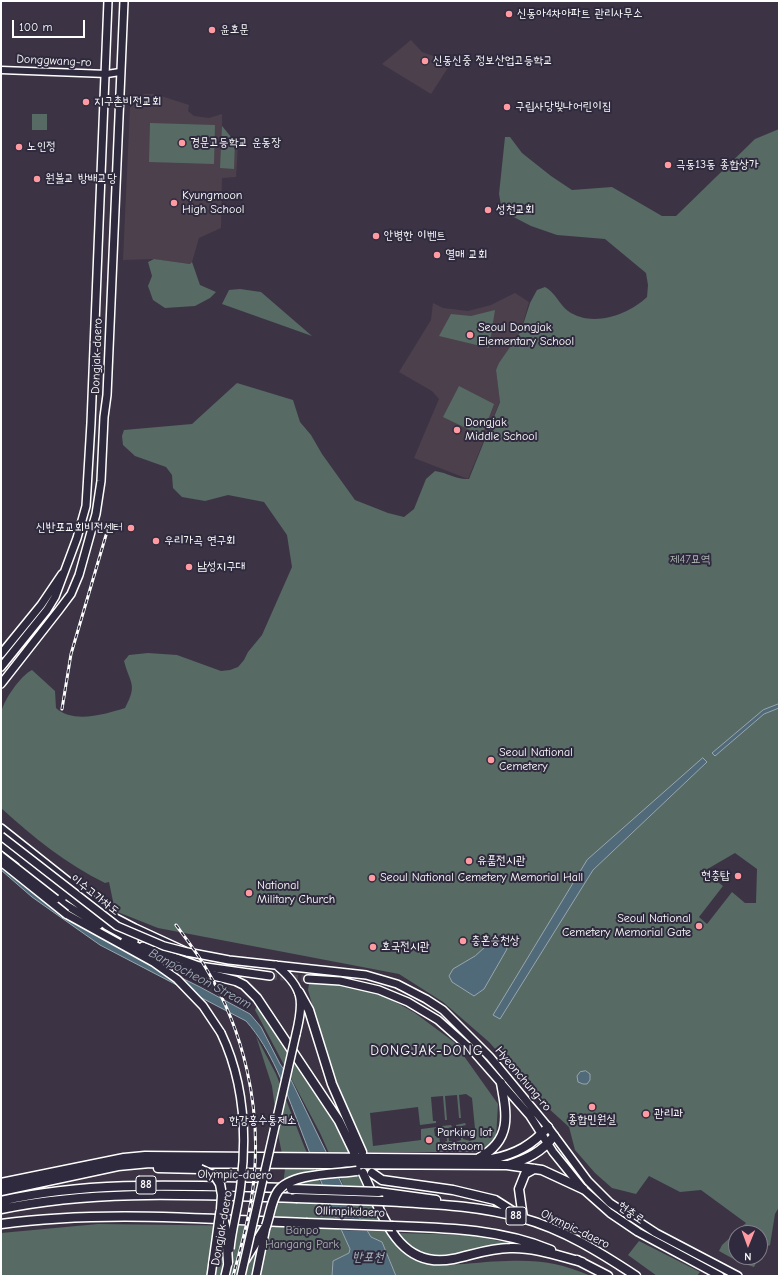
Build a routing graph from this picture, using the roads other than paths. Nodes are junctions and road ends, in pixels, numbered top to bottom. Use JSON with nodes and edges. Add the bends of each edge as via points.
{"nodes":[{"id":1,"x":108,"y":1,"type":"edge"},
{"id":2,"x":124,"y":1,"type":"edge"},
{"id":3,"x":1,"y":70,"type":"edge"},
{"id":4,"x":120,"y":72,"type":"junction"},
{"id":5,"x":106,"y":74,"type":"junction"},
{"id":6,"x":65,"y":569,"type":"junction"},
{"id":7,"x":78,"y":575,"type":"junction"},
{"id":8,"x":1,"y":654,"type":"edge"},
{"id":9,"x":1,"y":667,"type":"edge"},
{"id":10,"x":1,"y":684,"type":"edge"},
{"id":11,"x":1,"y":827,"type":"edge"},
{"id":12,"x":5,"y":835,"type":"edge"},
{"id":13,"x":1,"y":845,"type":"edge"},
{"id":14,"x":1,"y":850,"type":"edge"},
{"id":15,"x":1,"y":856,"type":"edge"},
{"id":16,"x":1,"y":862,"type":"edge"},
{"id":17,"x":56,"y":898,"type":"junction"},
{"id":18,"x":77,"y":911,"type":"junction"},
{"id":19,"x":96,"y":931,"type":"junction"},
{"id":20,"x":125,"y":941,"type":"junction"},
{"id":21,"x":148,"y":948,"type":"junction"},
{"id":22,"x":187,"y":952,"type":"junction"},
{"id":23,"x":276,"y":965,"type":"junction"},
{"id":24,"x":270,"y":976,"type":"tunnel mouth"},
{"id":25,"x":308,"y":979,"type":"tunnel mouth"},
{"id":26,"x":299,"y":992,"type":"junction"},
{"id":27,"x":501,"y":1083,"type":"junction"},
{"id":28,"x":548,"y":1128,"type":"junction"},
{"id":29,"x":542,"y":1134,"type":"junction"},
{"id":30,"x":554,"y":1136,"type":"junction"},
{"id":31,"x":548,"y":1144,"type":"junction"},
{"id":32,"x":354,"y":1152,"type":"dead end"},
{"id":33,"x":362,"y":1152,"type":"dead end"},
{"id":34,"x":477,"y":1159,"type":"junction"},
{"id":35,"x":279,"y":1160,"type":"junction"},
{"id":36,"x":345,"y":1161,"type":"junction"},
{"id":37,"x":414,"y":1165,"type":"junction"},
{"id":38,"x":507,"y":1165,"type":"junction"},
{"id":39,"x":534,"y":1169,"type":"junction"},
{"id":40,"x":364,"y":1172,"type":"junction"},
{"id":41,"x":59,"y":1179,"type":"junction"},
{"id":42,"x":1,"y":1183,"type":"edge"},
{"id":43,"x":583,"y":1189,"type":"junction"},
{"id":44,"x":1,"y":1191,"type":"edge"},
{"id":45,"x":296,"y":1198,"type":"joint"},
{"id":46,"x":1,"y":1201,"type":"edge"},
{"id":47,"x":383,"y":1201,"type":"joint"},
{"id":48,"x":468,"y":1206,"type":"junction"},
{"id":49,"x":221,"y":1209,"type":"junction"},
{"id":50,"x":1,"y":1210,"type":"edge"},
{"id":51,"x":523,"y":1218,"type":"junction"},
{"id":52,"x":1,"y":1224,"type":"edge"},
{"id":53,"x":266,"y":1226,"type":"junction"},
{"id":54,"x":244,"y":1261,"type":"junction"},
{"id":55,"x":582,"y":1262,"type":"junction"},
{"id":56,"x":228,"y":1263,"type":"junction"},
{"id":57,"x":623,"y":1267,"type":"junction"},
{"id":58,"x":211,"y":1276,"type":"edge"},
{"id":59,"x":225,"y":1276,"type":"edge"},
{"id":60,"x":241,"y":1276,"type":"edge"},
{"id":61,"x":256,"y":1276,"type":"edge"},
{"id":62,"x":608,"y":1276,"type":"edge"},
{"id":63,"x":633,"y":1276,"type":"edge"},
{"id":64,"x":636,"y":1276,"type":"edge"},
{"id":65,"x":720,"y":1276,"type":"edge"},
{"id":66,"x":738,"y":1276,"type":"edge"}],
"edges":[{"from":1,"to":5,"type":"main road","name":"Dongjak-daero"},
{"from":2,"to":4,"type":"main road","name":"Dongjak-daero"},
{"from":3,"to":5,"type":"street","name":"Donggwang-ro"},
{"from":4,"to":5,"type":"street","name":"Donggwang-ro"},
{"from":4,"to":7,"type":"main road","name":"Dongjak-daero","via":[[108,395],[104,417],[101,482],[91,536]]},
{"from":5,"to":6,"type":"main road","name":"Dongjak-daero","via":[[86,506]]},
{"from":6,"to":7,"type":"main road","via":[[68,575]]},
{"from":6,"to":8,"type":"main road","name":"Dongjak-daero","via":[[41,605]]},
{"from":6,"to":9,"type":"main road","name":"Dongjak-daero","via":[[61,585],[47,610]]},
{"from":7,"to":10,"type":"main road","name":"Dongjak-daero","via":[[71,594]]},
{"from":11,"to":12,"type":"main road"},
{"from":12,"to":22,"type":"main road","bridge":true,"via":[[37,855],[112,916]]},
{"from":12,"to":22,"type":"main road","name":"이수고가차도","bridge":true,"via":[[117,926],[164,946]]},
{"from":13,"to":21,"type":"main road","via":[[107,926]]},
{"from":14,"to":18,"type":"main road"},
{"from":15,"to":17,"type":"main road","bridge":true},
{"from":16,"to":19,"type":"main road","bridge":true,"via":[[66,914]]},
{"from":17,"to":18,"type":"main road"},
{"from":17,"to":19,"type":"main road"},
{"from":18,"to":20,"type":"main road"},
{"from":19,"to":56,"type":"main road","name":"Dongjak-daero","bridge":true,"via":[[164,969],[187,988],[209,1014],[225,1041],[236,1071],[242,1112],[243,1162]]},
{"from":20,"to":21,"type":"main road"},
{"from":20,"to":32,"type":"highway","via":[[176,966],[244,985],[257,998],[339,1120]]},
{"from":21,"to":24,"type":"main road","via":[[199,966]]},
{"from":22,"to":23,"type":"main road","name":"Hyeonchung-ro"},
{"from":23,"to":26,"type":"main road","via":[[292,979]]},
{"from":23,"to":28,"type":"main road","name":"Hyeonchung-ro","via":[[372,976],[397,984],[426,999],[443,1010],[479,1045]]},
{"from":25,"to":27,"type":"main road","name":"Hyeonchung-ro","via":[[340,981],[379,990],[422,1009],[456,1034]]},
{"from":26,"to":33,"type":"highway","via":[[309,1010],[332,1084]]},
{"from":26,"to":54,"type":"main road","bridge":true,"via":[[301,1011]]},
{"from":27,"to":29,"type":"main road","name":"Hyeonchung-ro"},
{"from":27,"to":34,"type":"highway","via":[[506,1109],[501,1140],[488,1153]]},
{"from":28,"to":29,"type":"highway"},
{"from":28,"to":30,"type":"main road","name":"Hyeonchung-ro"},
{"from":29,"to":31,"type":"main road","name":"Hyeonchung-ro"},
{"from":29,"to":34,"type":"highway","via":[[518,1152],[492,1159]]},
{"from":30,"to":31,"type":"highway"},
{"from":30,"to":66,"type":"main road","name":"Hyeonchung-ro","via":[[588,1181],[610,1203],[663,1237]]},
{"from":31,"to":38,"type":"highway","via":[[529,1158]]},
{"from":31,"to":43,"type":"main road","name":"현충로"},
{"from":34,"to":36,"type":"highway"},
{"from":35,"to":36,"type":"highway"},
{"from":35,"to":41,"type":"highway","via":[[133,1163]]},
{"from":35,"to":42,"type":"highway","via":[[145,1156]]},
{"from":36,"to":37,"type":"highway"},
{"from":37,"to":38,"type":"highway"},
{"from":37,"to":40,"type":"highway"},
{"from":38,"to":39,"type":"highway"},
{"from":39,"to":43,"type":"highway","via":[[542,1170]]},
{"from":39,"to":51,"type":"highway","via":[[525,1174],[519,1189]]},
{"from":40,"to":51,"type":"highway","via":[[382,1180],[454,1190],[495,1200]]},
{"from":40,"to":53,"type":"highway","bridge":true,"via":[[300,1178],[287,1182],[274,1199]]},
{"from":40,"to":55,"type":"highway","via":[[392,1235],[404,1248],[422,1258],[439,1261],[510,1248],[539,1251]]},
{"from":41,"to":44,"type":"highway"},
{"from":41,"to":49,"type":"highway","bridge":true,"via":[[140,1168],[200,1169],[214,1176],[220,1184]]},
{"from":43,"to":65,"type":"main road","name":"현충로","via":[[610,1213],[638,1232]]},
{"from":45,"to":47,"type":"highway","name":"Ollimpikdaero","number":"88","bridge":true},
{"from":45,"to":50,"type":"highway","name":"Olympic-daero","number":"88","via":[[133,1194],[86,1197]]},
{"from":46,"to":48,"type":"highway","name":"Olympic-daero","number":"88","bridge":true,"via":[[65,1190],[133,1186],[378,1192],[411,1195]]},
{"from":47,"to":48,"type":"highway","name":"Olympic-daero","number":"88"},
{"from":48,"to":51,"type":"highway","name":"Olympic-daero","number":"88"},
{"from":49,"to":56,"type":"highway","bridge":true,"via":[[226,1230]]},
{"from":49,"to":58,"type":"main road","bridge":true},
{"from":51,"to":57,"type":"highway","name":"Olympic-daero","number":"88","via":[[554,1230]]},
{"from":52,"to":55,"type":"highway","name":"Ollimpikdaero","number":"88","bridge":true,"via":[[36,1219],[120,1216],[461,1229],[522,1240]]},
{"from":53,"to":54,"type":"highway","bridge":true},
{"from":53,"to":61,"type":"main road"},
{"from":54,"to":60,"type":"main road","bridge":true},
{"from":55,"to":62,"type":"highway","number":"88"},
{"from":56,"to":59,"type":"main road","name":"Dongjak-daero"},
{"from":57,"to":63,"type":"highway","name":"Olympic-daero","number":"88"},
{"from":57,"to":64,"type":"highway","name":"Olympic-daero","number":"88"}]}
